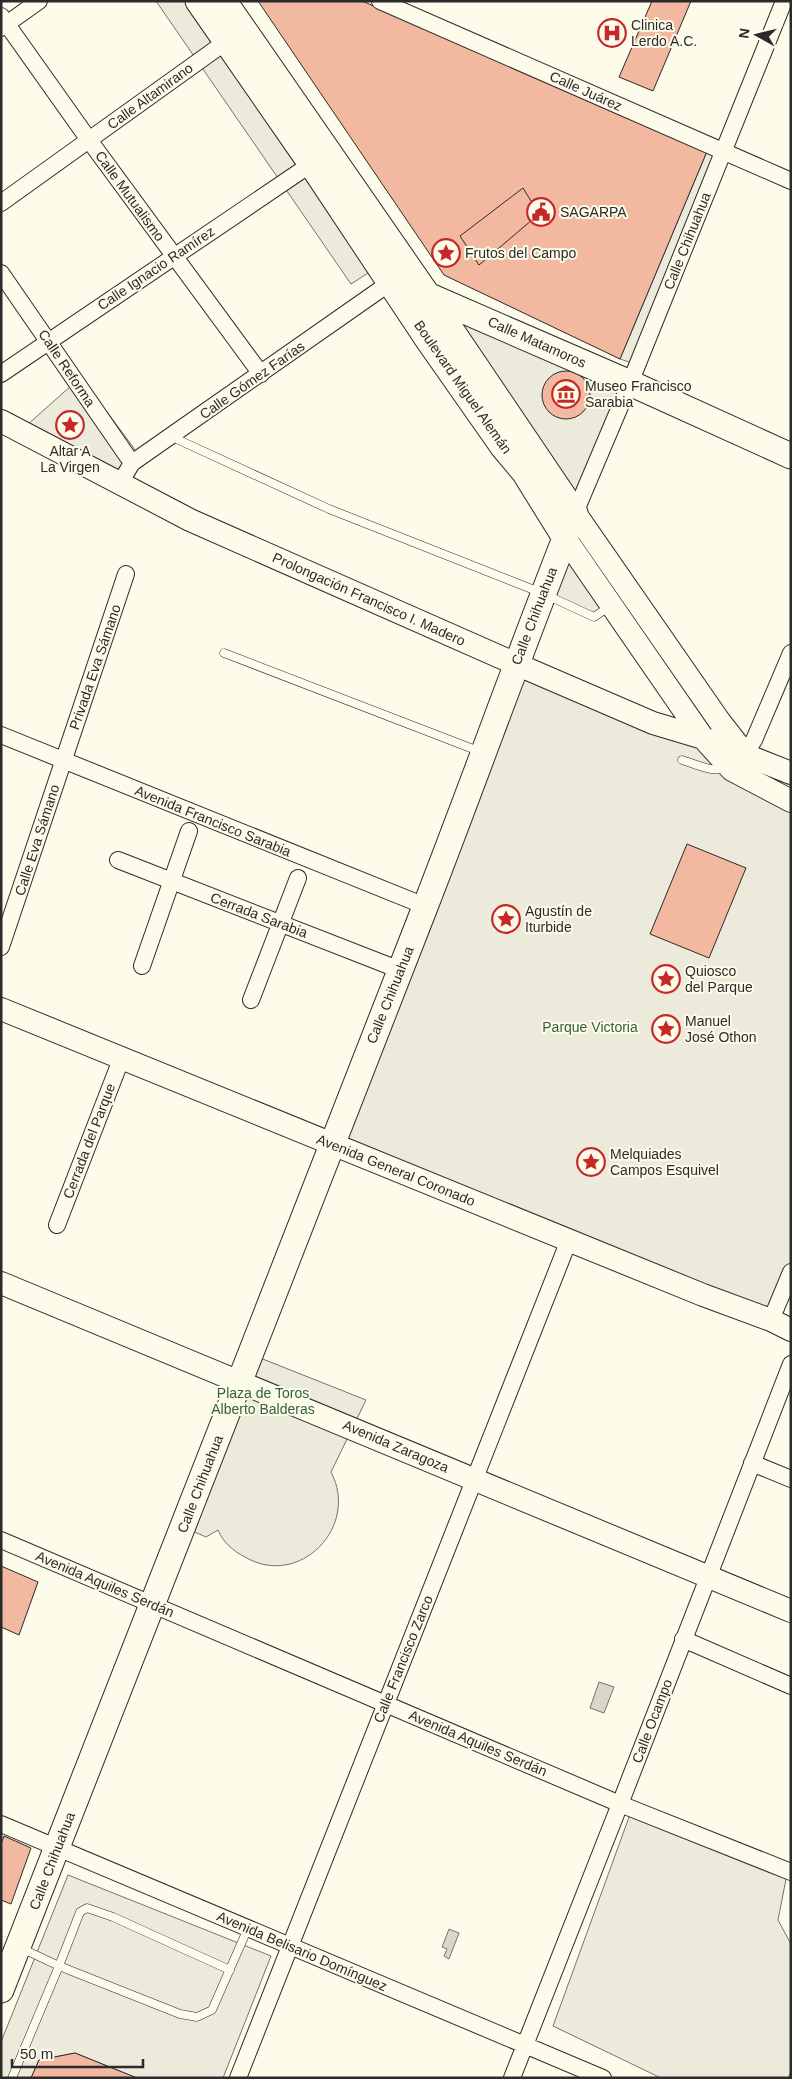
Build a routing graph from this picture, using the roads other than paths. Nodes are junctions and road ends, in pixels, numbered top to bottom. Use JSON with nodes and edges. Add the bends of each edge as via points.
{"nodes":[{"id":1,"x":39,"y":1,"type":"edge"},
{"id":2,"x":198,"y":1,"type":"edge"},
{"id":3,"x":224,"y":1,"type":"edge"},
{"id":4,"x":380,"y":1,"type":"edge"},
{"id":5,"x":784,"y":1,"type":"edge"},
{"id":6,"x":3,"y":22,"type":"edge"},
{"id":7,"x":227,"y":41,"type":"junction"},
{"id":8,"x":89,"y":140,"type":"junction"},
{"id":9,"x":723,"y":151,"type":"junction"},
{"id":10,"x":311,"y":164,"type":"junction"},
{"id":11,"x":791,"y":181,"type":"edge"},
{"id":12,"x":1,"y":203,"type":"edge"},
{"id":13,"x":174,"y":256,"type":"junction"},
{"id":14,"x":1,"y":272,"type":"edge"},
{"id":15,"x":391,"y":282,"type":"junction"},
{"id":16,"x":427,"y":294,"type":"junction"},
{"id":17,"x":48,"y":341,"type":"junction"},
{"id":18,"x":1,"y":374,"type":"edge"},
{"id":19,"x":261,"y":374,"type":"junction"},
{"id":20,"x":630,"y":383,"type":"junction"},
{"id":21,"x":1,"y":421,"type":"edge"},
{"id":22,"x":170,"y":436,"type":"junction"},
{"id":23,"x":791,"y":456,"type":"edge"},
{"id":24,"x":132,"y":463,"type":"junction"},
{"id":25,"x":524,"y":472,"type":"junction"},
{"id":26,"x":120,"y":483,"type":"junction"},
{"id":27,"x":575,"y":513,"type":"junction"},
{"id":28,"x":565,"y":538,"type":"junction"},
{"id":29,"x":126,"y":574,"type":"dead end"},
{"id":30,"x":545,"y":588,"type":"junction"},
{"id":31,"x":611,"y":605,"type":"junction"},
{"id":32,"x":224,"y":653,"type":"dead end"},
{"id":33,"x":791,"y":653,"type":"edge"},
{"id":34,"x":516,"y":664,"type":"junction"},
{"id":35,"x":1,"y":735,"type":"edge"},
{"id":36,"x":703,"y":738,"type":"junction"},
{"id":37,"x":483,"y":753,"type":"junction"},
{"id":38,"x":63,"y":760,"type":"junction"},
{"id":39,"x":682,"y":760,"type":"dead end"},
{"id":40,"x":739,"y":762,"type":"junction"},
{"id":41,"x":791,"y":773,"type":"edge"},
{"id":42,"x":791,"y":801,"type":"edge"},
{"id":43,"x":189,"y":831,"type":"dead end"},
{"id":44,"x":118,"y":860,"type":"dead end"},
{"id":45,"x":298,"y":878,"type":"dead end"},
{"id":46,"x":171,"y":881,"type":"junction"},
{"id":47,"x":425,"y":906,"type":"junction"},
{"id":48,"x":280,"y":923,"type":"junction"},
{"id":49,"x":1,"y":947,"type":"edge"},
{"id":50,"x":142,"y":966,"type":"dead end"},
{"id":51,"x":400,"y":970,"type":"junction"},
{"id":52,"x":251,"y":1000,"type":"dead end"},
{"id":53,"x":1,"y":1009,"type":"edge"},
{"id":54,"x":122,"y":1057,"type":"junction"},
{"id":55,"x":331,"y":1143,"type":"junction"},
{"id":56,"x":57,"y":1226,"type":"dead end"},
{"id":57,"x":569,"y":1240,"type":"junction"},
{"id":58,"x":791,"y":1272,"type":"edge"},
{"id":59,"x":1,"y":1283,"type":"edge"},
{"id":60,"x":781,"y":1325,"type":"edge"},
{"id":61,"x":791,"y":1364,"type":"edge"},
{"id":62,"x":241,"y":1381,"type":"junction"},
{"id":63,"x":752,"y":1463,"type":"junction"},
{"id":64,"x":474,"y":1479,"type":"junction"},
{"id":65,"x":791,"y":1479,"type":"edge"},
{"id":66,"x":1,"y":1540,"type":"edge"},
{"id":67,"x":708,"y":1577,"type":"junction"},
{"id":68,"x":153,"y":1604,"type":"junction"},
{"id":69,"x":791,"y":1611,"type":"edge"},
{"id":70,"x":683,"y":1639,"type":"junction"},
{"id":71,"x":791,"y":1686,"type":"edge"},
{"id":72,"x":385,"y":1704,"type":"junction"},
{"id":73,"x":620,"y":1804,"type":"junction"},
{"id":74,"x":1,"y":1824,"type":"edge"},
{"id":75,"x":57,"y":1848,"type":"junction"},
{"id":76,"x":791,"y":1872,"type":"edge"},
{"id":77,"x":248,"y":1928,"type":"junction"},
{"id":78,"x":290,"y":1945,"type":"junction"},
{"id":79,"x":19,"y":1946,"type":"junction"},
{"id":80,"x":59,"y":1966,"type":"junction"},
{"id":81,"x":230,"y":1970,"type":"junction"},
{"id":82,"x":1,"y":1990,"type":"edge"},
{"id":83,"x":525,"y":2044,"type":"junction"},
{"id":84,"x":12,"y":2078,"type":"edge"},
{"id":85,"x":238,"y":2078,"type":"edge"},
{"id":86,"x":512,"y":2078,"type":"edge"},
{"id":87,"x":603,"y":2078,"type":"edge"}],
"edges":[{"from":1,"to":6,"type":"street"},
{"from":2,"to":7,"type":"main road","name":"Boulevard Miguel Alemán"},
{"from":3,"to":16,"type":"main road","name":"Boulevard Miguel Alemán"},
{"from":4,"to":9,"type":"street","name":"Calle Juárez"},
{"from":5,"to":9,"type":"street","name":"Calle Chihuahua"},
{"from":6,"to":8,"type":"street","name":"Calle Mutualismo"},
{"from":7,"to":8,"type":"street","name":"Calle Altamirano"},
{"from":7,"to":10,"type":"main road","name":"Boulevard Miguel Alemán"},
{"from":8,"to":12,"type":"street","name":"Calle Altamirano"},
{"from":8,"to":13,"type":"street","name":"Calle Mutualismo"},
{"from":9,"to":11,"type":"street","name":"Calle Juárez"},
{"from":9,"to":20,"type":"street","name":"Calle Chihuahua"},
{"from":10,"to":13,"type":"street","name":"Calle Ignacio Ramírez"},
{"from":10,"to":15,"type":"main road","name":"Boulevard Miguel Alemán"},
{"from":13,"to":17,"type":"street","name":"Calle Ignacio Ramírez"},
{"from":13,"to":19,"type":"street","name":"Calle Mutualismo"},
{"from":14,"to":17,"type":"street","name":"Calle Reforma"},
{"from":15,"to":16,"type":"main road","name":"Calle Matamoros","via":[[412,292]]},
{"from":15,"to":19,"type":"street","name":"Calle Gómez Farías"},
{"from":15,"to":25,"type":"main road","name":"Boulevard Miguel Alemán"},
{"from":16,"to":20,"type":"main road","name":"Calle Matamoros"},
{"from":16,"to":27,"type":"main road","name":"Boulevard Miguel Alemán"},
{"from":17,"to":18,"type":"street","name":"Calle Ignacio Ramírez"},
{"from":17,"to":24,"type":"street","name":"Calle Reforma"},
{"from":19,"to":22,"type":"street","name":"Calle Gómez Farías"},
{"from":20,"to":23,"type":"main road","name":"Calle Matamoros"},
{"from":20,"to":27,"type":"street","name":"Calle Chihuahua"},
{"from":21,"to":26,"type":"street","name":"Prolongación Francisco I. Madero"},
{"from":22,"to":24,"type":"street","name":"Calle Gómez Farías"},
{"from":22,"to":30,"type":"lane","via":[[329,509]]},
{"from":24,"to":26,"type":"street","name":"Calle Gómez Farías"},
{"from":25,"to":28,"type":"main road","name":"Boulevard Miguel Alemán"},
{"from":25,"to":30,"type":"main road","via":[[528,489],[549,529]]},
{"from":26,"to":34,"type":"street","name":"Prolongación Francisco I. Madero","via":[[199,524]]},
{"from":27,"to":28,"type":"main road","name":"Calle Chihuahua"},
{"from":27,"to":40,"type":"street","name":"Boulevard Miguel Alemán","via":[[720,722]]},
{"from":28,"to":30,"type":"main road","name":"Calle Chihuahua"},
{"from":28,"to":31,"type":"street","name":"Boulevard Miguel Alemán"},
{"from":29,"to":38,"type":"street","name":"Privada Eva Sámano"},
{"from":30,"to":31,"type":"lane","via":[[594,617]]},
{"from":30,"to":34,"type":"main road","name":"Calle Chihuahua"},
{"from":31,"to":36,"type":"street","name":"Boulevard Miguel Alemán"},
{"from":32,"to":37,"type":"lane"},
{"from":33,"to":40,"type":"street","via":[[754,740]]},
{"from":34,"to":36,"type":"street","name":"Prolongación Francisco I. Madero","via":[[653,723]]},
{"from":34,"to":37,"type":"main road","name":"Calle Chihuahua"},
{"from":35,"to":38,"type":"street","name":"Avenida Francisco Sarabia"},
{"from":36,"to":40,"type":"street","name":"Boulevard Miguel Alemán"},
{"from":37,"to":47,"type":"main road","name":"Calle Chihuahua"},
{"from":38,"to":47,"type":"street","name":"Avenida Francisco Sarabia"},
{"from":38,"to":49,"type":"street","name":"Calle Eva Sámano"},
{"from":39,"to":40,"type":"lane","via":[[722,770]]},
{"from":40,"to":41,"type":"street"},
{"from":40,"to":42,"type":"street"},
{"from":43,"to":46,"type":"street"},
{"from":44,"to":46,"type":"street","name":"Cerrada Sarabia"},
{"from":45,"to":48,"type":"street"},
{"from":46,"to":48,"type":"street","name":"Cerrada Sarabia"},
{"from":46,"to":50,"type":"street"},
{"from":47,"to":51,"type":"main road","name":"Calle Chihuahua"},
{"from":48,"to":51,"type":"street","name":"Cerrada Sarabia"},
{"from":48,"to":52,"type":"street"},
{"from":51,"to":55,"type":"main road","name":"Calle Chihuahua"},
{"from":53,"to":54,"type":"street","name":"Avenida General Coronado"},
{"from":54,"to":55,"type":"street","name":"Avenida General Coronado"},
{"from":54,"to":56,"type":"street","name":"Cerrada del Parque"},
{"from":55,"to":57,"type":"street","name":"Avenida General Coronado"},
{"from":55,"to":62,"type":"main road","name":"Calle Chihuahua"},
{"from":57,"to":60,"type":"street","name":"Avenida General Coronado"},
{"from":57,"to":64,"type":"street","name":"Calle Francisco Zarco"},
{"from":58,"to":60,"type":"street"},
{"from":59,"to":62,"type":"street","name":"Avenida Zaragoza"},
{"from":61,"to":63,"type":"street","name":"Calle Ocampo"},
{"from":62,"to":64,"type":"street","name":"Avenida Zaragoza"},
{"from":62,"to":68,"type":"main road","name":"Calle Chihuahua"},
{"from":63,"to":65,"type":"street"},
{"from":63,"to":67,"type":"street","name":"Calle Ocampo"},
{"from":64,"to":67,"type":"street","name":"Avenida Zaragoza"},
{"from":64,"to":72,"type":"street","name":"Calle Francisco Zarco"},
{"from":66,"to":68,"type":"street","name":"Avenida Aquiles Serdán"},
{"from":67,"to":69,"type":"street","name":"Avenida Zaragoza"},
{"from":67,"to":70,"type":"street","name":"Calle Ocampo"},
{"from":68,"to":72,"type":"street","name":"Avenida Aquiles Serdán"},
{"from":68,"to":75,"type":"main road","name":"Calle Chihuahua"},
{"from":70,"to":71,"type":"street"},
{"from":70,"to":73,"type":"street","name":"Calle Ocampo"},
{"from":72,"to":73,"type":"street","name":"Avenida Aquiles Serdán"},
{"from":72,"to":78,"type":"street","name":"Calle Francisco Zarco"},
{"from":73,"to":76,"type":"street","name":"Avenida Aquiles Serdán"},
{"from":73,"to":83,"type":"street","name":"Calle Ocampo"},
{"from":74,"to":75,"type":"street","name":"Avenida Belisario Domínguez"},
{"from":75,"to":77,"type":"street","name":"Avenida Belisario Domínguez"},
{"from":75,"to":79,"type":"main road","name":"Calle Chihuahua"},
{"from":77,"to":78,"type":"street","name":"Avenida Belisario Domínguez"},
{"from":77,"to":81,"type":"lane"},
{"from":78,"to":83,"type":"street","name":"Avenida Belisario Domínguez"},
{"from":78,"to":85,"type":"street","name":"Calle Francisco Zarco"},
{"from":79,"to":80,"type":"lane"},
{"from":79,"to":82,"type":"main road","name":"Calle Chihuahua"},
{"from":80,"to":81,"type":"lane","via":[[180,2014],[196,2017],[212,2010]]},
{"from":80,"to":81,"type":"lane","via":[[80,1912],[87,1908]]},
{"from":80,"to":84,"type":"lane"},
{"from":83,"to":86,"type":"street","name":"Calle Ocampo"},
{"from":83,"to":87,"type":"street","name":"Avenida Belisario Domínguez"}]}
